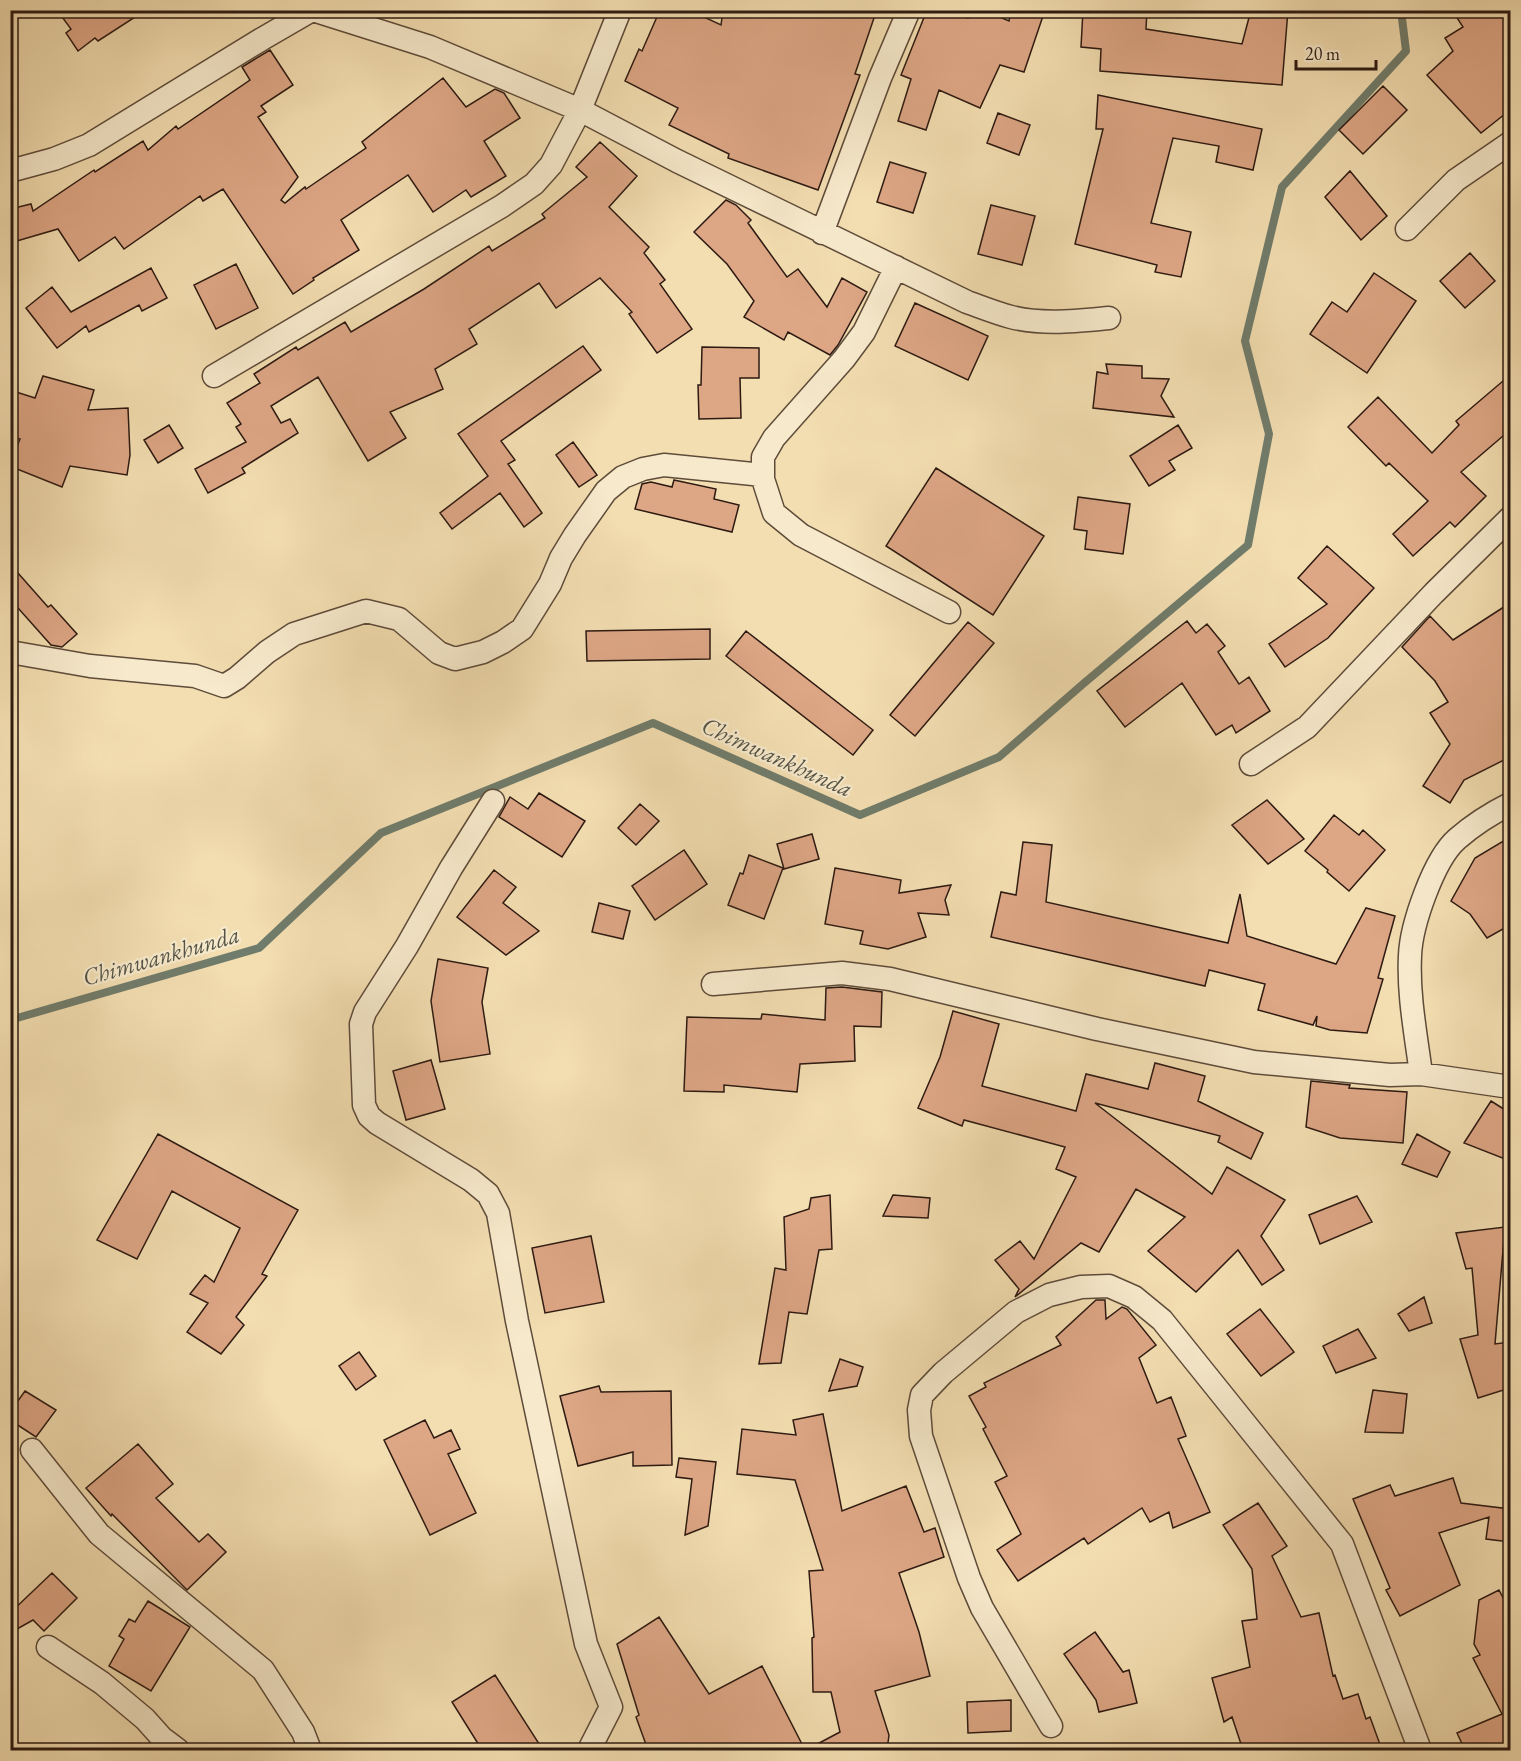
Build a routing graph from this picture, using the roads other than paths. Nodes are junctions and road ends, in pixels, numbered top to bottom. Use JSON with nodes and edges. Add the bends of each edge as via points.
{"nodes":[{"id":1,"x":313,"y":10,"type":"edge"},
{"id":2,"x":620,"y":10,"type":"edge"},
{"id":3,"x":909,"y":10,"type":"edge"},
{"id":4,"x":580,"y":110,"type":"junction"},
{"id":5,"x":1510,"y":143,"type":"edge"},
{"id":6,"x":10,"y":171,"type":"edge"},
{"id":7,"x":1407,"y":229,"type":"dead end"},
{"id":8,"x":822,"y":232,"type":"junction"},
{"id":9,"x":896,"y":267,"type":"junction"},
{"id":10,"x":1109,"y":318,"type":"dead end"},
{"id":11,"x":213,"y":376,"type":"dead end"},
{"id":12,"x":763,"y":475,"type":"junction"},
{"id":13,"x":1510,"y":518,"type":"edge"},
{"id":14,"x":949,"y":612,"type":"dead end"},
{"id":15,"x":10,"y":652,"type":"edge"},
{"id":16,"x":1251,"y":764,"type":"dead end"},
{"id":17,"x":493,"y":801,"type":"dead end"},
{"id":18,"x":1510,"y":804,"type":"edge"},
{"id":19,"x":713,"y":984,"type":"dead end"},
{"id":20,"x":1422,"y":1074,"type":"junction"},
{"id":21,"x":1510,"y":1087,"type":"edge"},
{"id":22,"x":32,"y":1450,"type":"dead end"},
{"id":23,"x":48,"y":1647,"type":"dead end"},
{"id":24,"x":1051,"y":1726,"type":"dead end"},
{"id":25,"x":178,"y":1750,"type":"edge"},
{"id":26,"x":310,"y":1750,"type":"edge"},
{"id":27,"x":589,"y":1750,"type":"edge"},
{"id":28,"x":1420,"y":1750,"type":"edge"}],
"edges":[{"from":1,"to":4,"type":"street","via":[[430,47]]},
{"from":1,"to":6,"type":"street","via":[[88,145]]},
{"from":2,"to":4,"type":"street"},
{"from":3,"to":8,"type":"street"},
{"from":4,"to":8,"type":"street"},
{"from":4,"to":11,"type":"street","via":[[551,165],[534,184]]},
{"from":5,"to":7,"type":"street","via":[[1456,180]]},
{"from":8,"to":9,"type":"street"},
{"from":9,"to":10,"type":"street","via":[[966,302],[1011,317],[1059,322]]},
{"from":9,"to":12,"type":"street","via":[[864,332],[774,438],[762,457]]},
{"from":12,"to":14,"type":"street","via":[[774,513],[801,536]]},
{"from":12,"to":15,"type":"street","via":[[664,465],[624,477],[606,491],[575,535],[522,629],[483,652],[455,659],[439,653],[399,619],[366,611],[294,634],[224,686],[195,676],[90,666]]},
{"from":13,"to":16,"type":"street","via":[[1307,727]]},
{"from":17,"to":27,"type":"street","via":[[365,1012],[364,1105],[377,1123],[471,1180],[488,1194],[498,1213],[586,1644],[612,1707]]},
{"from":18,"to":20,"type":"street","via":[[1456,840],[1437,868],[1421,904],[1410,953],[1410,981]]},
{"from":19,"to":20,"type":"street","via":[[842,973],[890,979],[1254,1062],[1390,1075]]},
{"from":20,"to":21,"type":"street"},
{"from":22,"to":26,"type":"street","via":[[99,1534],[263,1670],[303,1732]]},
{"from":23,"to":25,"type":"street","via":[[102,1683]]},
{"from":24,"to":28,"type":"street","via":[[982,1608],[969,1578],[924,1445],[919,1410],[922,1395],[943,1373],[1016,1312],[1059,1292],[1109,1286],[1134,1297],[1162,1320],[1342,1544]]}]}
